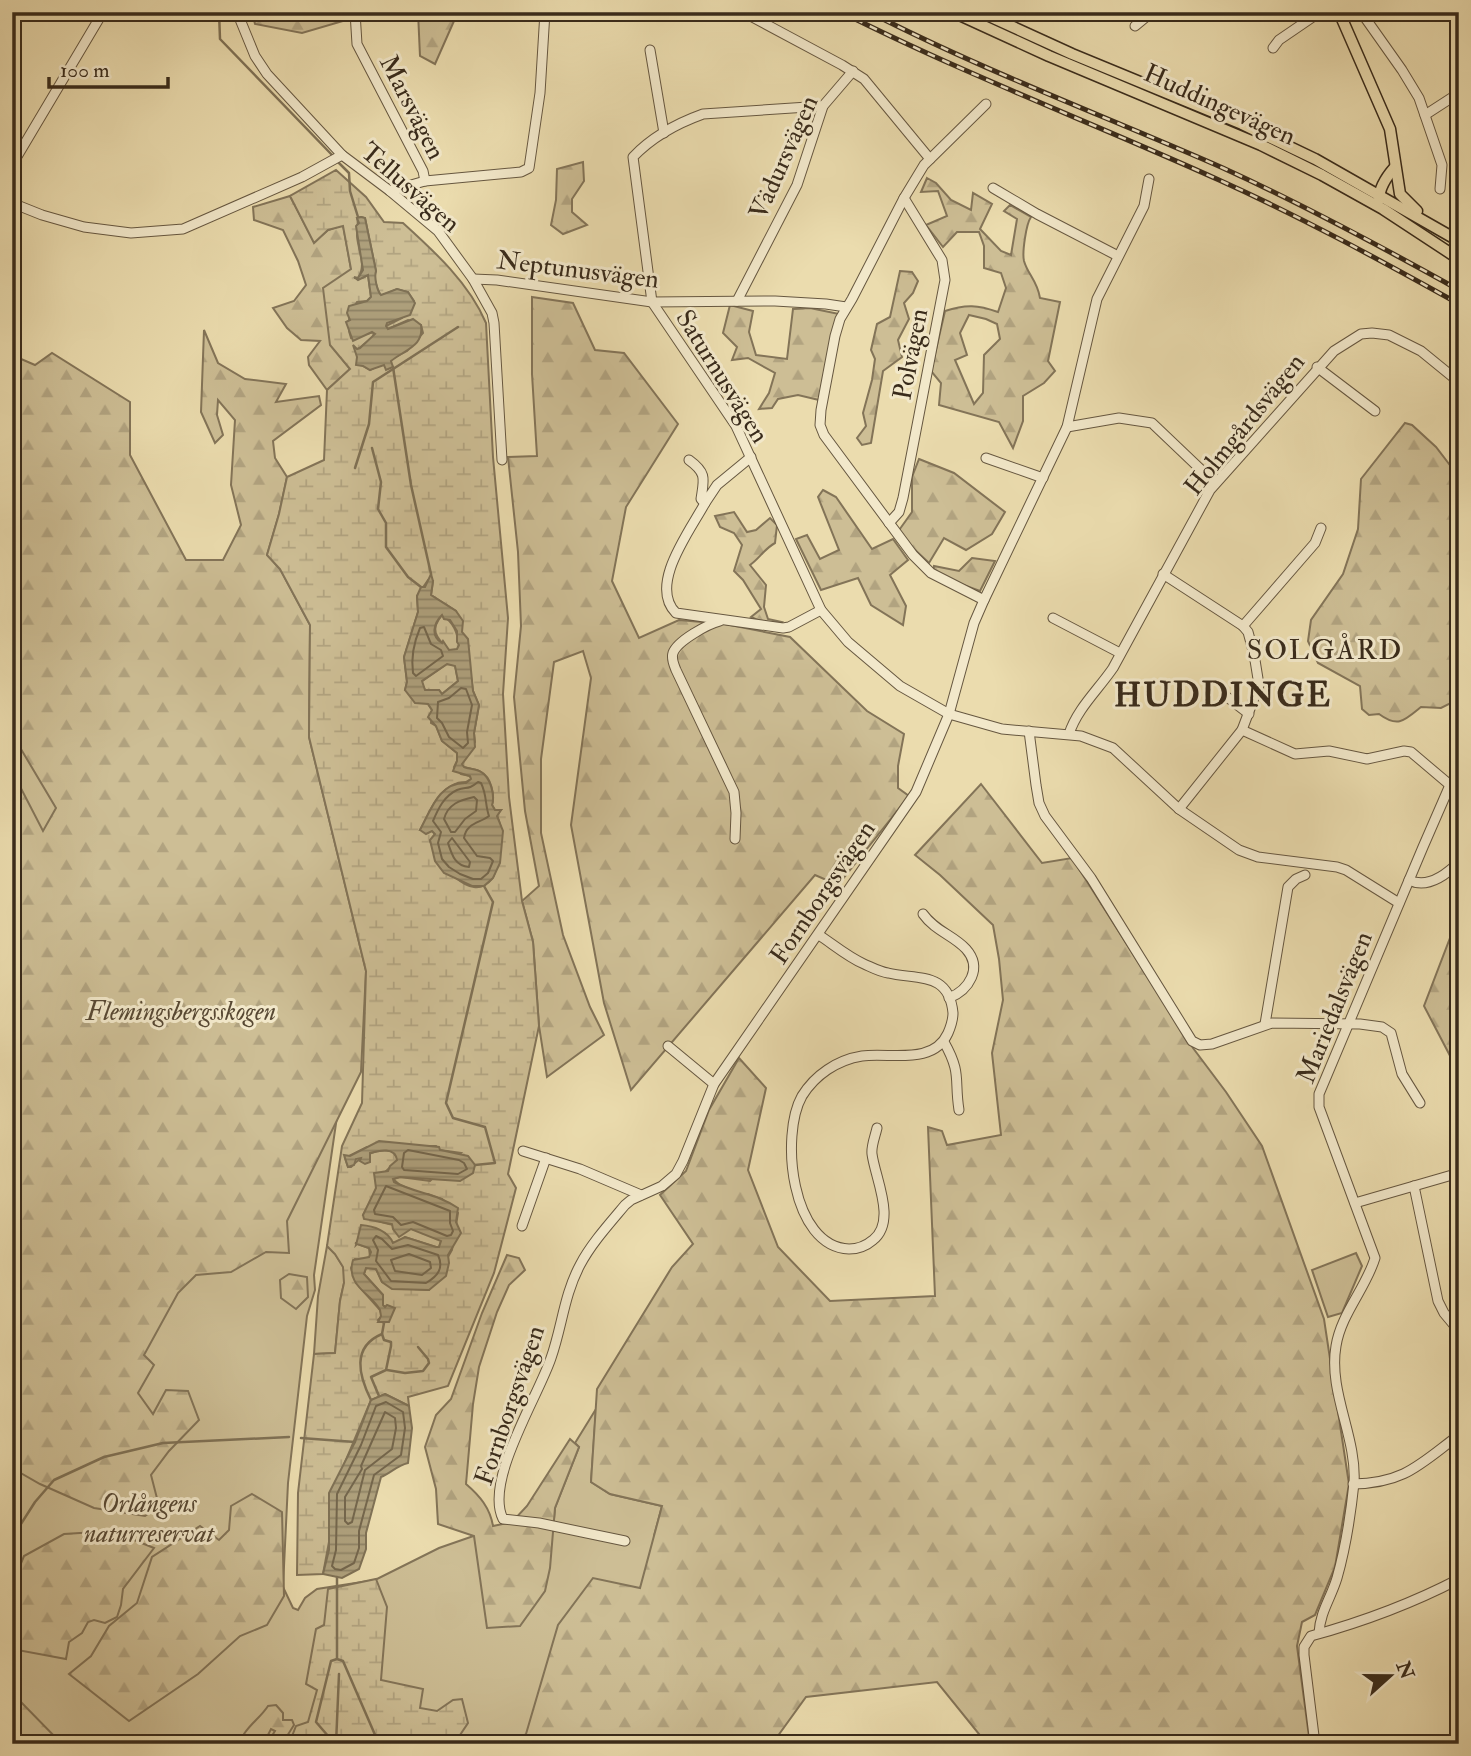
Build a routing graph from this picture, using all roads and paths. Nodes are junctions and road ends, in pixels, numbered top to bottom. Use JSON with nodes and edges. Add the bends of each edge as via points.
{"nodes":[{"id":1,"x":103,"y":12,"type":"edge"},
{"id":2,"x":237,"y":12,"type":"edge"},
{"id":3,"x":355,"y":12,"type":"edge"},
{"id":4,"x":545,"y":12,"type":"edge"},
{"id":5,"x":743,"y":12,"type":"edge"},
{"id":6,"x":953,"y":12,"type":"edge"},
{"id":7,"x":980,"y":12,"type":"edge"},
{"id":8,"x":1152,"y":12,"type":"edge"},
{"id":9,"x":1320,"y":12,"type":"edge"},
{"id":10,"x":1339,"y":12,"type":"edge"},
{"id":11,"x":1361,"y":12,"type":"edge"},
{"id":12,"x":1135,"y":26,"type":"dead end"},
{"id":13,"x":1273,"y":48,"type":"dead end"},
{"id":14,"x":650,"y":50,"type":"dead end"},
{"id":15,"x":853,"y":71,"type":"junction"},
{"id":16,"x":1459,"y":93,"type":"edge"},
{"id":17,"x":986,"y":104,"type":"dead end"},
{"id":18,"x":823,"y":106,"type":"junction"},
{"id":19,"x":1425,"y":115,"type":"junction"},
{"id":20,"x":664,"y":133,"type":"junction"},
{"id":21,"x":338,"y":158,"type":"junction"},
{"id":22,"x":930,"y":159,"type":"junction"},
{"id":23,"x":12,"y":165,"type":"edge"},
{"id":24,"x":1395,"y":167,"type":"junction"},
{"id":25,"x":1149,"y":179,"type":"dead end"},
{"id":26,"x":425,"y":180,"type":"junction"},
{"id":27,"x":993,"y":188,"type":"dead end"},
{"id":28,"x":1440,"y":189,"type":"dead end"},
{"id":29,"x":390,"y":191,"type":"junction"},
{"id":30,"x":1379,"y":194,"type":"junction"},
{"id":31,"x":904,"y":198,"type":"junction"},
{"id":32,"x":12,"y":203,"type":"edge"},
{"id":33,"x":1383,"y":209,"type":"junction"},
{"id":34,"x":1435,"y":227,"type":"junction"},
{"id":35,"x":1459,"y":242,"type":"edge"},
{"id":36,"x":1118,"y":256,"type":"junction"},
{"id":37,"x":1459,"y":258,"type":"edge"},
{"id":38,"x":473,"y":279,"type":"junction"},
{"id":39,"x":737,"y":301,"type":"junction"},
{"id":40,"x":652,"y":302,"type":"junction"},
{"id":41,"x":846,"y":307,"type":"junction"},
{"id":42,"x":1317,"y":368,"type":"junction"},
{"id":43,"x":1459,"y":382,"type":"edge"},
{"id":44,"x":1375,"y":411,"type":"dead end"},
{"id":45,"x":1067,"y":428,"type":"junction"},
{"id":46,"x":751,"y":457,"type":"junction"},
{"id":47,"x":986,"y":458,"type":"dead end"},
{"id":48,"x":502,"y":460,"type":"dead end"},
{"id":49,"x":689,"y":460,"type":"dead end"},
{"id":50,"x":1043,"y":478,"type":"junction"},
{"id":51,"x":1215,"y":483,"type":"junction"},
{"id":52,"x":705,"y":503,"type":"junction"},
{"id":53,"x":889,"y":523,"type":"junction"},
{"id":54,"x":1321,"y":528,"type":"dead end"},
{"id":55,"x":1163,"y":574,"type":"junction"},
{"id":56,"x":984,"y":600,"type":"junction"},
{"id":57,"x":821,"y":610,"type":"junction"},
{"id":58,"x":1053,"y":618,"type":"dead end"},
{"id":59,"x":724,"y":620,"type":"junction"},
{"id":60,"x":1243,"y":626,"type":"junction"},
{"id":61,"x":1120,"y":653,"type":"junction"},
{"id":62,"x":1227,"y":698,"type":"dead end"},
{"id":63,"x":949,"y":714,"type":"junction"},
{"id":64,"x":1248,"y":714,"type":"junction"},
{"id":65,"x":1242,"y":730,"type":"junction"},
{"id":66,"x":1029,"y":731,"type":"junction"},
{"id":67,"x":1069,"y":734,"type":"junction"},
{"id":68,"x":1459,"y":771,"type":"edge"},
{"id":69,"x":1450,"y":785,"type":"junction"},
{"id":70,"x":1179,"y":809,"type":"junction"},
{"id":71,"x":735,"y":839,"type":"dead end"},
{"id":72,"x":1459,"y":862,"type":"edge"},
{"id":73,"x":1306,"y":875,"type":"dead end"},
{"id":74,"x":1409,"y":880,"type":"junction"},
{"id":75,"x":1399,"y":903,"type":"junction"},
{"id":76,"x":923,"y":914,"type":"dead end"},
{"id":77,"x":819,"y":935,"type":"junction"},
{"id":78,"x":949,"y":998,"type":"junction"},
{"id":79,"x":1265,"y":1024,"type":"junction"},
{"id":80,"x":1347,"y":1024,"type":"junction"},
{"id":81,"x":944,"y":1042,"type":"junction"},
{"id":82,"x":668,"y":1046,"type":"dead end"},
{"id":83,"x":714,"y":1084,"type":"junction"},
{"id":84,"x":1420,"y":1103,"type":"dead end"},
{"id":85,"x":959,"y":1110,"type":"dead end"},
{"id":86,"x":877,"y":1128,"type":"dead end"},
{"id":87,"x":523,"y":1151,"type":"dead end"},
{"id":88,"x":546,"y":1158,"type":"junction"},
{"id":89,"x":1459,"y":1173,"type":"edge"},
{"id":90,"x":1414,"y":1186,"type":"junction"},
{"id":91,"x":641,"y":1195,"type":"junction"},
{"id":92,"x":1355,"y":1203,"type":"junction"},
{"id":93,"x":522,"y":1226,"type":"dead end"},
{"id":94,"x":1459,"y":1331,"type":"edge"},
{"id":95,"x":1459,"y":1434,"type":"edge"},
{"id":96,"x":1353,"y":1484,"type":"junction"},
{"id":97,"x":625,"y":1541,"type":"dead end"},
{"id":98,"x":1459,"y":1579,"type":"edge"},
{"id":99,"x":1319,"y":1633,"type":"junction"},
{"id":100,"x":874,"y":1744,"type":"edge"},
{"id":101,"x":890,"y":1744,"type":"edge"},
{"id":102,"x":1315,"y":1744,"type":"edge"}],
"edges":[{"from":1,"to":23,"type":"street"},
{"from":2,"to":21,"type":"street","name":"Tellusvägen","via":[[254,56]]},
{"from":3,"to":26,"type":"street","name":"Marsvägen","via":[[357,44]]},
{"from":4,"to":26,"type":"street","via":[[529,168]]},
{"from":5,"to":15,"type":"street"},
{"from":6,"to":33,"type":"main road","name":"Huddingevägen","via":[[1261,145]]},
{"from":7,"to":30,"type":"main road","name":"Huddingevägen","via":[[1241,124]]},
{"from":8,"to":12,"type":"street"},
{"from":9,"to":13,"type":"street"},
{"from":10,"to":24,"type":"main road","via":[[1390,129]]},
{"from":11,"to":19,"type":"street","via":[[1411,84]]},
{"from":14,"to":20,"type":"street"},
{"from":15,"to":18,"type":"street","name":"Vädursvägen"},
{"from":15,"to":22,"type":"street"},
{"from":16,"to":19,"type":"street"},
{"from":17,"to":22,"type":"street"},
{"from":18,"to":20,"type":"street","via":[[703,114]]},
{"from":18,"to":39,"type":"street","name":"Vädursvägen","via":[[797,185]]},
{"from":19,"to":28,"type":"street","via":[[1442,165]]},
{"from":20,"to":40,"type":"street","name":"Saturnusvägen","via":[[633,157]]},
{"from":21,"to":29,"type":"street","name":"Tellusvägen"},
{"from":21,"to":32,"type":"street","via":[[183,229],[131,233],[84,227]]},
{"from":22,"to":31,"type":"street"},
{"from":24,"to":30,"type":"main road"},
{"from":24,"to":34,"type":"main road","via":[[1401,194]]},
{"from":25,"to":36,"type":"street","name":"Fornborgsvägen","via":[[1144,206]]},
{"from":26,"to":29,"type":"street"},
{"from":27,"to":36,"type":"street"},
{"from":29,"to":38,"type":"street","name":"Tellusvägen","via":[[438,232]]},
{"from":30,"to":33,"type":"main road"},
{"from":30,"to":34,"type":"main road","name":"Huddingevägen"},
{"from":31,"to":41,"type":"street"},
{"from":31,"to":53,"type":"street","name":"Polvägen","via":[[942,260],[945,280],[903,498]]},
{"from":33,"to":37,"type":"main road","name":"Huddingevägen"},
{"from":34,"to":35,"type":"main road","name":"Huddingevägen"},
{"from":36,"to":45,"type":"street","name":"Fornborgsvägen","via":[[1097,299]]},
{"from":38,"to":40,"type":"street","name":"Neptunusvägen"},
{"from":38,"to":48,"type":"street","name":"Tellusvägen","via":[[494,323]]},
{"from":39,"to":40,"type":"street","name":"Neptunusvägen"},
{"from":39,"to":41,"type":"street","name":"Neptunusvägen"},
{"from":40,"to":46,"type":"street","name":"Saturnusvägen","via":[[725,407]]},
{"from":41,"to":53,"type":"street","via":[[835,336],[820,425]]},
{"from":42,"to":43,"type":"street","name":"Holmgårdsvägen","via":[[1354,337],[1380,333],[1421,351]]},
{"from":42,"to":44,"type":"street"},
{"from":42,"to":51,"type":"street","name":"Holmgårdsvägen"},
{"from":45,"to":50,"type":"street","name":"Fornborgsvägen"},
{"from":45,"to":51,"type":"street","via":[[1119,418],[1152,423]]},
{"from":46,"to":52,"type":"street","via":[[717,485]]},
{"from":46,"to":57,"type":"street","name":"Saturnusvägen"},
{"from":47,"to":50,"type":"street"},
{"from":49,"to":52,"type":"street","via":[[705,479],[701,499]]},
{"from":50,"to":56,"type":"street","name":"Fornborgsvägen"},
{"from":51,"to":55,"type":"street","name":"Holmgårdsvägen"},
{"from":52,"to":59,"type":"street","via":[[666,579],[666,598],[676,614]]},
{"from":53,"to":56,"type":"street","via":[[927,569]]},
{"from":54,"to":60,"type":"street","via":[[1315,543]]},
{"from":55,"to":60,"type":"street"},
{"from":55,"to":61,"type":"street","name":"Holmgårdsvägen"},
{"from":56,"to":63,"type":"street","name":"Fornborgsvägen"},
{"from":57,"to":59,"type":"street","via":[[789,627]]},
{"from":57,"to":63,"type":"street","name":"Saturnusvägen","via":[[848,642],[900,686]]},
{"from":58,"to":61,"type":"street"},
{"from":59,"to":71,"type":"street","via":[[680,644],[673,658],[734,792]]},
{"from":60,"to":64,"type":"street","via":[[1259,685]]},
{"from":61,"to":67,"type":"street","name":"Holmgårdsvägen","via":[[1101,687],[1074,719]]},
{"from":62,"to":64,"type":"street"},
{"from":63,"to":66,"type":"street","name":"Saturnusvägen","via":[[1002,729]]},
{"from":63,"to":77,"type":"street","name":"Fornborgsvägen","via":[[916,792]]},
{"from":64,"to":65,"type":"street"},
{"from":65,"to":69,"type":"street","via":[[1295,754],[1329,751],[1367,758],[1411,752]]},
{"from":65,"to":70,"type":"street"},
{"from":66,"to":67,"type":"street","name":"Saturnusvägen"},
{"from":66,"to":79,"type":"street","via":[[1042,810],[1192,1041],[1212,1044]]},
{"from":67,"to":70,"type":"street","name":"Saturnusvägen","via":[[1113,748]]},
{"from":68,"to":69,"type":"street","name":"Mariedalsvägen"},
{"from":69,"to":74,"type":"street","name":"Mariedalsvägen"},
{"from":70,"to":75,"type":"street","name":"Saturnusvägen","via":[[1243,852],[1337,867]]},
{"from":72,"to":74,"type":"street","via":[[1439,878],[1417,884]]},
{"from":73,"to":79,"type":"street","via":[[1288,887]]},
{"from":74,"to":75,"type":"street","name":"Mariedalsvägen"},
{"from":75,"to":80,"type":"street","name":"Mariedalsvägen"},
{"from":76,"to":78,"type":"street","via":[[931,926],[966,949],[972,961],[968,986]]},
{"from":77,"to":78,"type":"street","via":[[862,963],[888,973],[931,979]]},
{"from":77,"to":83,"type":"street","name":"Fornborgsvägen"},
{"from":78,"to":81,"type":"street","via":[[952,1022]]},
{"from":79,"to":80,"type":"street"},
{"from":80,"to":84,"type":"street","via":[[1388,1030],[1402,1074]]},
{"from":80,"to":92,"type":"street","name":"Mariedalsvägen","via":[[1318,1100]]},
{"from":81,"to":85,"type":"street","via":[[955,1062]]},
{"from":81,"to":86,"type":"street","via":[[914,1055],[850,1059],[818,1077],[801,1099],[791,1135],[798,1194],[814,1228],[836,1247],[863,1247],[880,1233],[883,1207],[872,1151]]},
{"from":82,"to":83,"type":"street"},
{"from":83,"to":91,"type":"street","name":"Fornborgsvägen","via":[[676,1174]]},
{"from":87,"to":88,"type":"street"},
{"from":88,"to":91,"type":"street"},
{"from":88,"to":93,"type":"street"},
{"from":89,"to":90,"type":"street"},
{"from":90,"to":92,"type":"street"},
{"from":90,"to":94,"type":"street","via":[[1438,1301]]},
{"from":91,"to":97,"type":"street","name":"Fornborgsvägen","via":[[617,1215],[587,1253],[572,1282],[552,1355],[506,1461],[497,1508],[503,1519]]},
{"from":92,"to":96,"type":"street","name":"Mariedalsvägen","via":[[1375,1258],[1336,1348]]},
{"from":95,"to":96,"type":"street","via":[[1409,1473],[1379,1483]]},
{"from":96,"to":99,"type":"street","name":"Mariedalsvägen","via":[[1339,1569]]},
{"from":98,"to":99,"type":"street","via":[[1348,1626]]},
{"from":99,"to":102,"type":"street","name":"Mariedalsvägen","via":[[1304,1647]]},
{"from":100,"to":101,"type":"street"}]}
